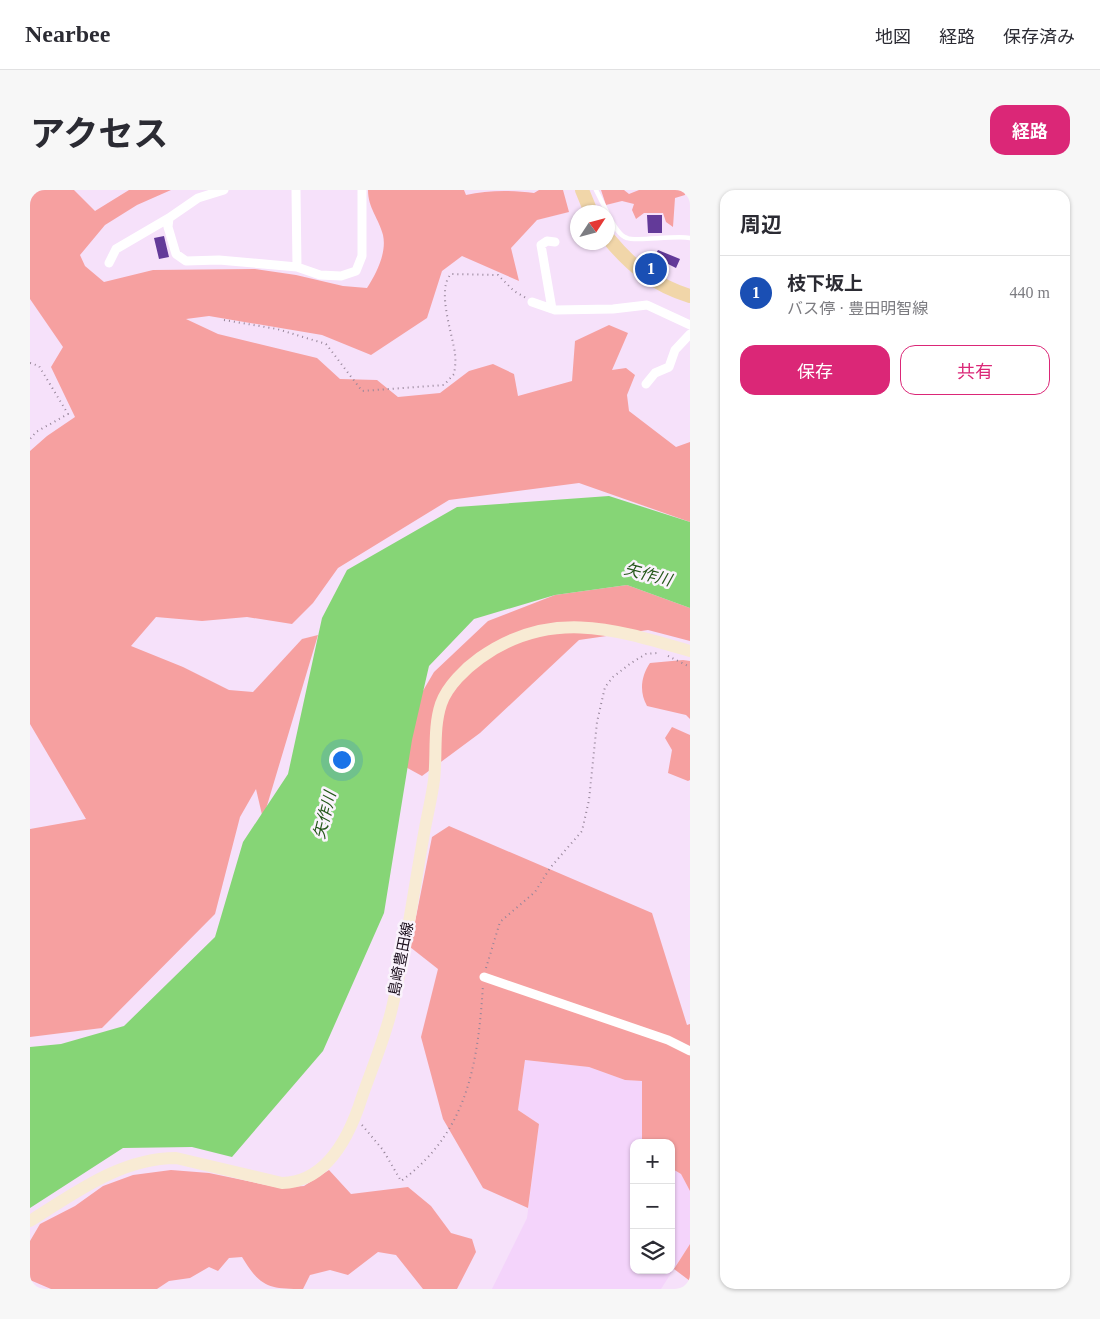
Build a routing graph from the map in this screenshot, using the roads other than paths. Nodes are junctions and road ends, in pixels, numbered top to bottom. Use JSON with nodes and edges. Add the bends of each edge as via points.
{"nodes":[{"id":1,"x":224,"y":190,"type":"edge"},
{"id":2,"x":296,"y":190,"type":"edge"},
{"id":3,"x":362,"y":190,"type":"edge"},
{"id":4,"x":582,"y":190,"type":"edge"},
{"id":5,"x":596,"y":190,"type":"edge"},
{"id":6,"x":588,"y":205,"type":"edge"},
{"id":7,"x":603,"y":205,"type":"edge"},
{"id":8,"x":169,"y":218,"type":"junction"},
{"id":9,"x":615,"y":225,"type":"edge"},
{"id":10,"x":690,"y":238,"type":"edge"},
{"id":11,"x":555,"y":242,"type":"dead end"},
{"id":12,"x":615,"y":245,"type":"edge"},
{"id":13,"x":108,"y":263,"type":"dead end"},
{"id":14,"x":297,"y":267,"type":"junction"},
{"id":15,"x":690,"y":296,"type":"edge"},
{"id":16,"x":532,"y":302,"type":"road end"},
{"id":17,"x":552,"y":309,"type":"junction"},
{"id":18,"x":690,"y":325,"type":"edge"},
{"id":19,"x":690,"y":334,"type":"edge"},
{"id":20,"x":646,"y":384,"type":"dead end"},
{"id":21,"x":690,"y":651,"type":"edge"},
{"id":22,"x":484,"y":977,"type":"road end"},
{"id":23,"x":690,"y":1051,"type":"edge"},
{"id":24,"x":30,"y":1221,"type":"edge"}],
"edges":[{"from":1,"to":8,"type":"street","via":[[198,198]]},
{"from":2,"to":14,"type":"street"},
{"from":3,"to":14,"type":"street","via":[[362,256],[356,271],[342,276],[320,275]]},
{"from":4,"to":6,"type":"main road"},
{"from":5,"to":7,"type":"lane"},
{"from":8,"to":13,"type":"street","via":[[116,249]]},
{"from":8,"to":14,"type":"street","via":[[168,227],[176,254],[186,261],[218,260]]},
{"from":9,"to":10,"type":"lane","via":[[628,239]]},
{"from":11,"to":17,"type":"street","via":[[547,241],[542,245]]},
{"from":12,"to":15,"type":"main road","via":[[642,274],[662,286]]},
{"from":16,"to":17,"type":"street"},
{"from":17,"to":18,"type":"street","via":[[613,309],[647,305]]},
{"from":19,"to":20,"type":"street","via":[[675,350],[669,367],[655,372]]},
{"from":21,"to":24,"type":"main road","name":"島崎豊田線","via":[[624,632],[579,626],[548,629],[516,638],[492,650],[469,666],[442,701],[437,716],[434,780],[392,1010],[356,1117],[333,1158],[318,1171],[294,1182],[282,1183],[176,1158],[161,1158],[104,1176]]},
{"from":22,"to":23,"type":"street","via":[[668,1040]]}]}
